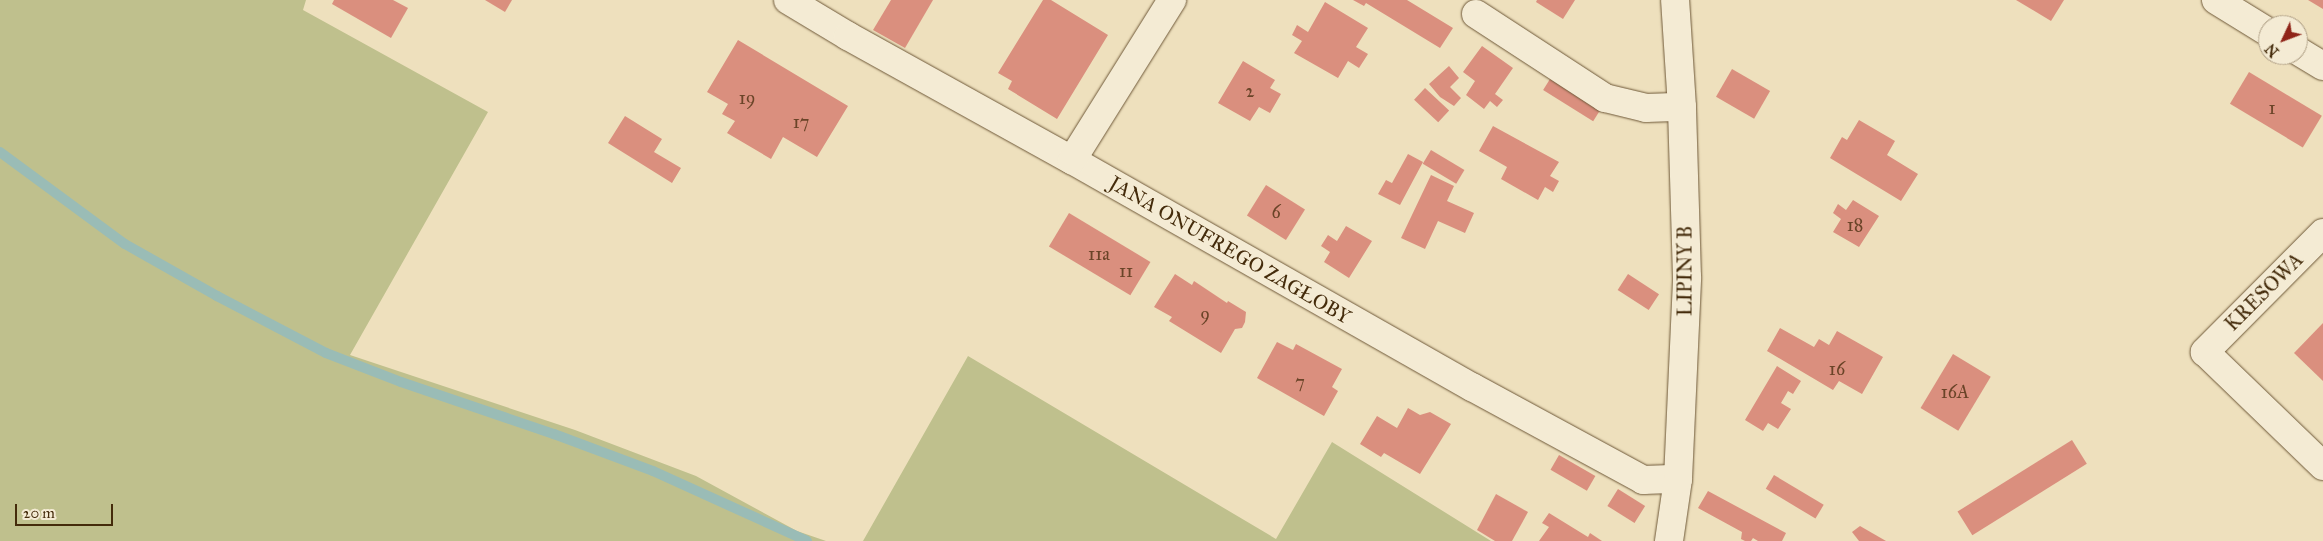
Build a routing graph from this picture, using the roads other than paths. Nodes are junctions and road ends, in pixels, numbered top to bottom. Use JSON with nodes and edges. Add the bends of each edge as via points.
{"nodes":[{"id":1,"x":788,"y":0,"type":"edge"},
{"id":2,"x":1172,"y":0,"type":"edge"},
{"id":3,"x":1675,"y":0,"type":"edge"},
{"id":4,"x":2216,"y":0,"type":"edge"},
{"id":5,"x":1476,"y":14,"type":"dead end"},
{"id":6,"x":2258,"y":26,"type":"edge"},
{"id":7,"x":2308,"y":57,"type":"edge"},
{"id":8,"x":2323,"y":66,"type":"edge"},
{"id":9,"x":1682,"y":107,"type":"junction"},
{"id":10,"x":1072,"y":160,"type":"junction"},
{"id":11,"x":2323,"y":233,"type":"edge"},
{"id":12,"x":2323,"y":466,"type":"edge"},
{"id":13,"x":1678,"y":479,"type":"junction"},
{"id":14,"x":1669,"y":541,"type":"edge"}],
"edges":[{"from":1,"to":10,"type":"street","name":"JANA ONUFREGO ZAGŁOBY"},
{"from":2,"to":10,"type":"street"},
{"from":3,"to":9,"type":"street","name":"LIPINY B"},
{"from":4,"to":6,"type":"street"},
{"from":5,"to":9,"type":"street","via":[[1605,98],[1646,108]]},
{"from":7,"to":8,"type":"street"},
{"from":9,"to":13,"type":"street","name":"LIPINY B","via":[[1687,277]]},
{"from":10,"to":13,"type":"street","name":"JANA ONUFREGO ZAGŁOBY","via":[[1472,388],[1643,480]]},
{"from":11,"to":12,"type":"street","name":"KRESOWA","via":[[2205,352]]},
{"from":13,"to":14,"type":"street","name":"LIPINY B"}]}
